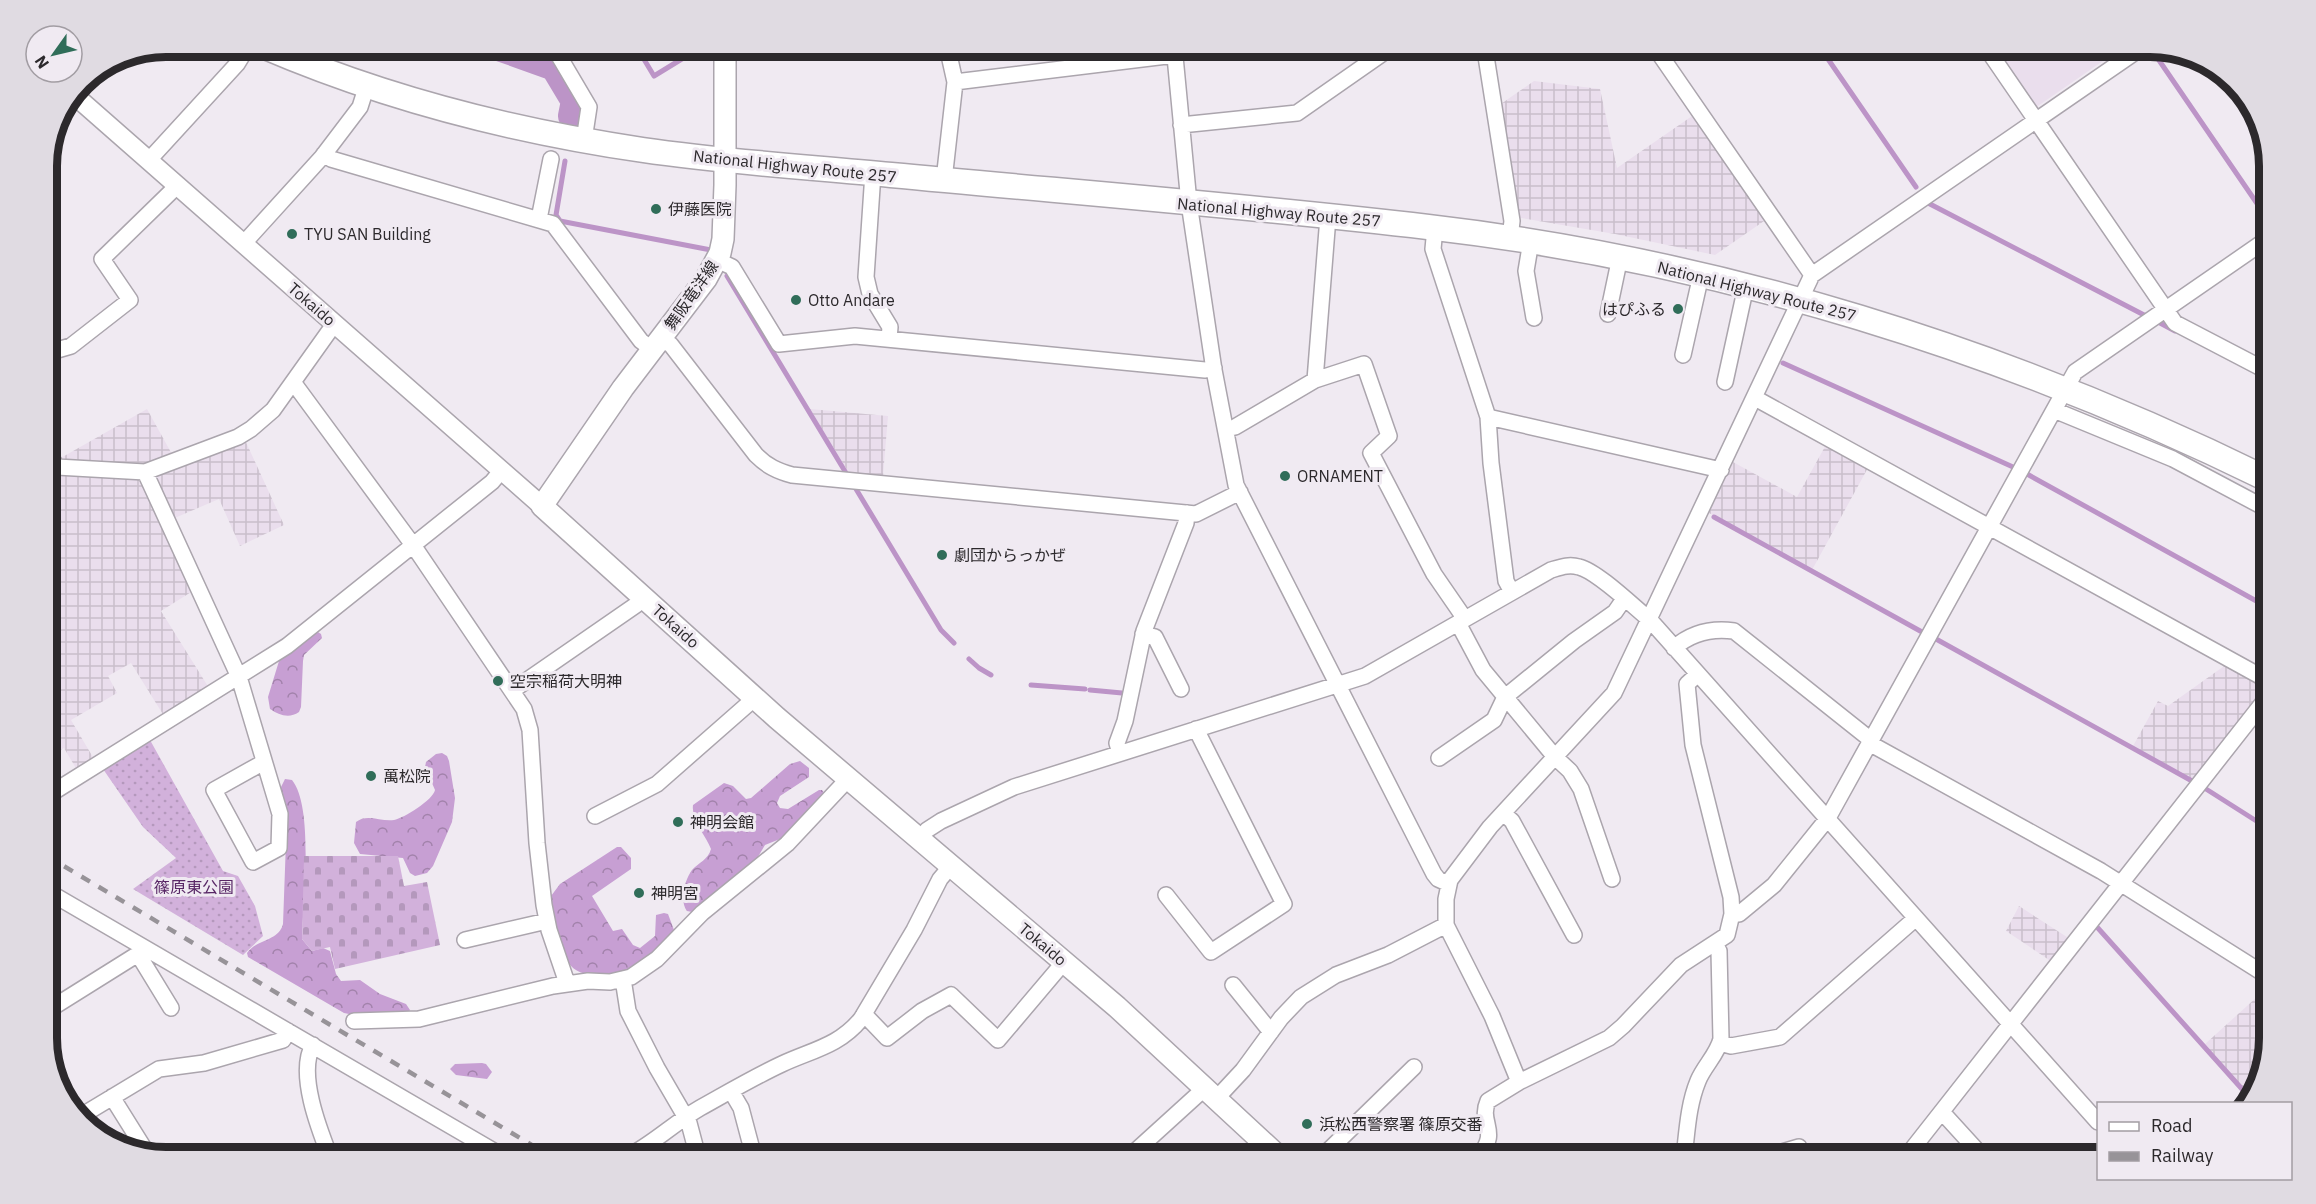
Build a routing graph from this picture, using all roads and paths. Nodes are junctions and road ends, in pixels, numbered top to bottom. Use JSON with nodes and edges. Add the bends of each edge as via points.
{"nodes":[{"id":1,"x":241,"y":57,"type":"edge"},
{"id":2,"x":292,"y":57,"type":"edge"},
{"id":3,"x":559,"y":57,"type":"edge"},
{"id":4,"x":725,"y":57,"type":"edge"},
{"id":5,"x":949,"y":57,"type":"edge"},
{"id":6,"x":1132,"y":57,"type":"edge"},
{"id":7,"x":1175,"y":57,"type":"edge"},
{"id":8,"x":1377,"y":57,"type":"edge"},
{"id":9,"x":1486,"y":57,"type":"edge"},
{"id":10,"x":1662,"y":57,"type":"edge"},
{"id":11,"x":1992,"y":57,"type":"edge"},
{"id":12,"x":2128,"y":57,"type":"edge"},
{"id":13,"x":955,"y":82,"type":"junction"},
{"id":14,"x":367,"y":85,"type":"junction"},
{"id":15,"x":80,"y":99,"type":"edge"},
{"id":16,"x":2036,"y":121,"type":"junction"},
{"id":17,"x":1181,"y":125,"type":"junction"},
{"id":18,"x":584,"y":140,"type":"junction"},
{"id":19,"x":324,"y":154,"type":"junction"},
{"id":20,"x":551,"y":159,"type":"dead end"},
{"id":21,"x":725,"y":159,"type":"junction"},
{"id":22,"x":149,"y":160,"type":"junction"},
{"id":23,"x":873,"y":173,"type":"junction"},
{"id":24,"x":944,"y":180,"type":"junction"},
{"id":25,"x":178,"y":185,"type":"junction"},
{"id":26,"x":1189,"y":203,"type":"junction"},
{"id":27,"x":1328,"y":217,"type":"junction"},
{"id":28,"x":538,"y":219,"type":"junction"},
{"id":29,"x":1435,"y":228,"type":"junction"},
{"id":30,"x":1520,"y":239,"type":"junction"},
{"id":31,"x":244,"y":243,"type":"junction"},
{"id":32,"x":2259,"y":245,"type":"edge"},
{"id":33,"x":1620,"y":257,"type":"junction"},
{"id":34,"x":717,"y":260,"type":"junction"},
{"id":35,"x":1701,"y":274,"type":"junction"},
{"id":36,"x":1812,"y":275,"type":"junction"},
{"id":37,"x":1746,"y":285,"type":"junction"},
{"id":38,"x":1801,"y":300,"type":"junction"},
{"id":39,"x":2166,"y":310,"type":"junction"},
{"id":40,"x":1608,"y":314,"type":"dead end"},
{"id":41,"x":1534,"y":318,"type":"dead end"},
{"id":42,"x":335,"y":323,"type":"junction"},
{"id":43,"x":889,"y":339,"type":"junction"},
{"id":44,"x":656,"y":344,"type":"junction"},
{"id":45,"x":57,"y":351,"type":"edge"},
{"id":46,"x":1683,"y":355,"type":"dead end"},
{"id":47,"x":2259,"y":367,"type":"edge"},
{"id":48,"x":1214,"y":368,"type":"junction"},
{"id":49,"x":1315,"y":380,"type":"junction"},
{"id":50,"x":293,"y":382,"type":"junction"},
{"id":51,"x":1725,"y":382,"type":"dead end"},
{"id":52,"x":2066,"y":389,"type":"junction"},
{"id":53,"x":1755,"y":398,"type":"junction"},
{"id":54,"x":2054,"y":410,"type":"junction"},
{"id":55,"x":1488,"y":417,"type":"junction"},
{"id":56,"x":1226,"y":429,"type":"junction"},
{"id":57,"x":57,"y":467,"type":"edge"},
{"id":58,"x":502,"y":470,"type":"junction"},
{"id":59,"x":1721,"y":470,"type":"junction"},
{"id":60,"x":145,"y":472,"type":"junction"},
{"id":61,"x":2259,"y":475,"type":"edge"},
{"id":62,"x":1240,"y":492,"type":"junction"},
{"id":63,"x":2259,"y":505,"type":"edge"},
{"id":64,"x":542,"y":506,"type":"junction"},
{"id":65,"x":1187,"y":513,"type":"junction"},
{"id":66,"x":1989,"y":526,"type":"junction"},
{"id":67,"x":413,"y":545,"type":"junction"},
{"id":68,"x":1512,"y":592,"type":"junction"},
{"id":69,"x":643,"y":597,"type":"junction"},
{"id":70,"x":1624,"y":599,"type":"junction"},
{"id":71,"x":1650,"y":620,"type":"junction"},
{"id":72,"x":1462,"y":621,"type":"junction"},
{"id":73,"x":1143,"y":634,"type":"junction"},
{"id":74,"x":1674,"y":648,"type":"junction"},
{"id":75,"x":1698,"y":674,"type":"junction"},
{"id":76,"x":2259,"y":675,"type":"edge"},
{"id":77,"x":239,"y":677,"type":"junction"},
{"id":78,"x":1338,"y":684,"type":"junction"},
{"id":79,"x":1181,"y":689,"type":"dead end"},
{"id":80,"x":513,"y":690,"type":"junction"},
{"id":81,"x":1505,"y":697,"type":"junction"},
{"id":82,"x":755,"y":698,"type":"junction"},
{"id":83,"x":2259,"y":708,"type":"edge"},
{"id":84,"x":1196,"y":729,"type":"junction"},
{"id":85,"x":1870,"y":741,"type":"junction"},
{"id":86,"x":1120,"y":753,"type":"junction"},
{"id":87,"x":1555,"y":757,"type":"junction"},
{"id":88,"x":1439,"y":758,"type":"dead end"},
{"id":89,"x":264,"y":762,"type":"junction"},
{"id":90,"x":848,"y":779,"type":"junction"},
{"id":91,"x":57,"y":790,"type":"edge"},
{"id":92,"x":1503,"y":813,"type":"junction"},
{"id":93,"x":595,"y":816,"type":"dead end"},
{"id":94,"x":1828,"y":818,"type":"junction"},
{"id":95,"x":920,"y":840,"type":"junction"},
{"id":96,"x":951,"y":866,"type":"junction"},
{"id":97,"x":1612,"y":879,"type":"dead end"},
{"id":98,"x":1449,"y":884,"type":"junction"},
{"id":99,"x":2121,"y":884,"type":"junction"},
{"id":100,"x":1166,"y":895,"type":"dead end"},
{"id":101,"x":57,"y":897,"type":"edge"},
{"id":102,"x":1732,"y":914,"type":"junction"},
{"id":103,"x":1916,"y":918,"type":"junction"},
{"id":104,"x":547,"y":921,"type":"junction"},
{"id":105,"x":1446,"y":925,"type":"junction"},
{"id":106,"x":1574,"y":935,"type":"dead end"},
{"id":107,"x":465,"y":940,"type":"dead end"},
{"id":108,"x":1715,"y":944,"type":"junction"},
{"id":109,"x":140,"y":950,"type":"junction"},
{"id":110,"x":1064,"y":962,"type":"junction"},
{"id":111,"x":2259,"y":970,"type":"edge"},
{"id":112,"x":624,"y":979,"type":"junction"},
{"id":113,"x":567,"y":983,"type":"junction"},
{"id":114,"x":1233,"y":984,"type":"dead end"},
{"id":115,"x":57,"y":1004,"type":"edge"},
{"id":116,"x":171,"y":1008,"type":"dead end"},
{"id":117,"x":864,"y":1014,"type":"junction"},
{"id":118,"x":354,"y":1021,"type":"dead end"},
{"id":119,"x":2011,"y":1024,"type":"junction"},
{"id":120,"x":288,"y":1031,"type":"junction"},
{"id":121,"x":1271,"y":1032,"type":"junction"},
{"id":122,"x":1720,"y":1043,"type":"junction"},
{"id":123,"x":312,"y":1045,"type":"junction"},
{"id":124,"x":1414,"y":1067,"type":"dead end"},
{"id":125,"x":1519,"y":1082,"type":"junction"},
{"id":126,"x":731,"y":1091,"type":"junction"},
{"id":127,"x":1211,"y":1094,"type":"junction"},
{"id":128,"x":112,"y":1097,"type":"junction"},
{"id":129,"x":1942,"y":1112,"type":"junction"},
{"id":130,"x":87,"y":1113,"type":"edge"},
{"id":131,"x":685,"y":1117,"type":"junction"},
{"id":132,"x":2097,"y":1121,"type":"edge"},
{"id":133,"x":141,"y":1144,"type":"edge"},
{"id":134,"x":327,"y":1147,"type":"edge"},
{"id":135,"x":485,"y":1147,"type":"edge"},
{"id":136,"x":645,"y":1147,"type":"edge"},
{"id":137,"x":695,"y":1147,"type":"edge"},
{"id":138,"x":751,"y":1147,"type":"edge"},
{"id":139,"x":1143,"y":1147,"type":"edge"},
{"id":140,"x":1267,"y":1147,"type":"edge"},
{"id":141,"x":1332,"y":1147,"type":"edge"},
{"id":142,"x":1486,"y":1147,"type":"edge"},
{"id":143,"x":1686,"y":1147,"type":"edge"},
{"id":144,"x":1915,"y":1147,"type":"edge"},
{"id":145,"x":1973,"y":1147,"type":"edge"}],
"edges":[{"from":1,"to":22,"type":"street"},
{"from":2,"to":14,"type":"highway","name":"National Highway Route 257"},
{"from":3,"to":18,"type":"street","via":[[589,107]]},
{"from":4,"to":21,"type":"main road","name":"舞阪竜洋線"},
{"from":5,"to":13,"type":"street"},
{"from":6,"to":13,"type":"street"},
{"from":7,"to":17,"type":"street"},
{"from":8,"to":17,"type":"street","via":[[1297,113]]},
{"from":9,"to":30,"type":"street","via":[[1513,223]]},
{"from":10,"to":36,"type":"street"},
{"from":11,"to":16,"type":"street"},
{"from":12,"to":16,"type":"street"},
{"from":13,"to":24,"type":"street"},
{"from":14,"to":18,"type":"highway","name":"National Highway Route 257","via":[[482,118]]},
{"from":14,"to":19,"type":"street","via":[[360,107]]},
{"from":15,"to":22,"type":"street","name":"Tokaido"},
{"from":16,"to":36,"type":"street"},
{"from":16,"to":39,"type":"street"},
{"from":17,"to":26,"type":"street"},
{"from":18,"to":21,"type":"highway","name":"National Highway Route 257"},
{"from":19,"to":28,"type":"street"},
{"from":19,"to":31,"type":"street"},
{"from":20,"to":28,"type":"street"},
{"from":21,"to":23,"type":"highway","name":"National Highway Route 257"},
{"from":21,"to":34,"type":"main road","name":"舞阪竜洋線","via":[[723,239]]},
{"from":22,"to":25,"type":"street","name":"Tokaido"},
{"from":23,"to":24,"type":"highway","name":"National Highway Route 257"},
{"from":23,"to":43,"type":"street","via":[[866,277],[870,294],[890,327]]},
{"from":24,"to":26,"type":"highway","name":"National Highway Route 257"},
{"from":25,"to":31,"type":"street","name":"Tokaido"},
{"from":25,"to":45,"type":"street","via":[[102,259],[130,300],[70,346]]},
{"from":26,"to":27,"type":"highway","name":"National Highway Route 257"},
{"from":26,"to":48,"type":"street"},
{"from":27,"to":29,"type":"highway","name":"National Highway Route 257"},
{"from":27,"to":49,"type":"street"},
{"from":28,"to":44,"type":"street","via":[[553,224],[641,341]]},
{"from":29,"to":30,"type":"highway","name":"National Highway Route 257"},
{"from":29,"to":55,"type":"street","via":[[1433,249]]},
{"from":30,"to":33,"type":"highway","name":"National Highway Route 257"},
{"from":30,"to":41,"type":"street"},
{"from":31,"to":42,"type":"street","name":"Tokaido"},
{"from":32,"to":39,"type":"street"},
{"from":33,"to":35,"type":"highway","name":"National Highway Route 257"},
{"from":33,"to":40,"type":"street"},
{"from":34,"to":43,"type":"street","via":[[732,267],[779,344],[855,336]]},
{"from":34,"to":44,"type":"main road","name":"舞阪竜洋線"},
{"from":35,"to":37,"type":"highway","name":"National Highway Route 257"},
{"from":35,"to":46,"type":"street"},
{"from":36,"to":38,"type":"street"},
{"from":37,"to":38,"type":"highway","name":"National Highway Route 257"},
{"from":37,"to":51,"type":"street"},
{"from":38,"to":52,"type":"highway","name":"National Highway Route 257","via":[[1926,338]]},
{"from":38,"to":53,"type":"street"},
{"from":39,"to":47,"type":"street","via":[[2175,323]]},
{"from":39,"to":52,"type":"street","via":[[2074,372]]},
{"from":42,"to":50,"type":"street"},
{"from":42,"to":58,"type":"street","name":"Tokaido"},
{"from":43,"to":48,"type":"street"},
{"from":44,"to":64,"type":"main road","name":"舞阪竜洋線"},
{"from":44,"to":65,"type":"street","via":[[671,345],[756,455],[778,471]]},
{"from":48,"to":56,"type":"street"},
{"from":49,"to":56,"type":"street"},
{"from":49,"to":72,"type":"street","via":[[1364,364],[1389,436],[1371,453]]},
{"from":50,"to":60,"type":"street","via":[[273,410],[251,429]]},
{"from":50,"to":67,"type":"street"},
{"from":52,"to":54,"type":"street"},
{"from":52,"to":61,"type":"highway","name":"National Highway Route 257","via":[[2179,436]]},
{"from":53,"to":59,"type":"street"},
{"from":53,"to":66,"type":"street"},
{"from":54,"to":63,"type":"street","via":[[2173,459]]},
{"from":54,"to":66,"type":"street"},
{"from":55,"to":59,"type":"street"},
{"from":55,"to":68,"type":"street","via":[[1506,581]]},
{"from":56,"to":62,"type":"street"},
{"from":57,"to":60,"type":"street"},
{"from":58,"to":64,"type":"street","name":"Tokaido"},
{"from":58,"to":67,"type":"street"},
{"from":59,"to":71,"type":"street"},
{"from":60,"to":77,"type":"street"},
{"from":62,"to":65,"type":"street","via":[[1196,514]]},
{"from":62,"to":78,"type":"street"},
{"from":64,"to":69,"type":"main road","name":"Tokaido"},
{"from":65,"to":73,"type":"street"},
{"from":66,"to":76,"type":"street"},
{"from":66,"to":85,"type":"street"},
{"from":67,"to":77,"type":"street","via":[[300,637]]},
{"from":67,"to":80,"type":"street"},
{"from":68,"to":70,"type":"street","via":[[1565,565],[1587,571]]},
{"from":68,"to":72,"type":"street"},
{"from":69,"to":80,"type":"street"},
{"from":69,"to":82,"type":"main road","name":"Tokaido"},
{"from":70,"to":71,"type":"street"},
{"from":70,"to":81,"type":"street","via":[[1614,612]]},
{"from":71,"to":74,"type":"street"},
{"from":71,"to":87,"type":"street","via":[[1614,693]]},
{"from":72,"to":78,"type":"street","via":[[1365,676]]},
{"from":72,"to":81,"type":"street","via":[[1483,670]]},
{"from":73,"to":79,"type":"street","via":[[1155,637]]},
{"from":73,"to":86,"type":"street","via":[[1117,743]]},
{"from":74,"to":75,"type":"street"},
{"from":74,"to":85,"type":"street","via":[[1703,632],[1734,631]]},
{"from":75,"to":94,"type":"street"},
{"from":75,"to":102,"type":"street","via":[[1687,684],[1691,731]]},
{"from":77,"to":89,"type":"street"},
{"from":77,"to":91,"type":"street"},
{"from":78,"to":84,"type":"street"},
{"from":78,"to":98,"type":"street","via":[[1434,874]]},
{"from":80,"to":104,"type":"street","via":[[528,719]]},
{"from":81,"to":87,"type":"street"},
{"from":81,"to":88,"type":"street","via":[[1494,720]]},
{"from":82,"to":90,"type":"main road","name":"Tokaido"},
{"from":82,"to":93,"type":"street","via":[[657,784]]},
{"from":83,"to":99,"type":"street"},
{"from":84,"to":86,"type":"street"},
{"from":84,"to":100,"type":"street","via":[[1284,904],[1210,952]]},
{"from":85,"to":94,"type":"street"},
{"from":85,"to":99,"type":"street"},
{"from":86,"to":95,"type":"street","via":[[1002,792],[941,821]]},
{"from":87,"to":92,"type":"street"},
{"from":87,"to":97,"type":"street","via":[[1570,771],[1585,797]]},
{"from":89,"to":89,"type":"street","via":[[280,814],[279,848],[253,862],[214,790]]},
{"from":90,"to":95,"type":"main road","name":"Tokaido"},
{"from":90,"to":112,"type":"street","via":[[787,844],[702,913],[657,959]]},
{"from":92,"to":98,"type":"street","via":[[1455,871]]},
{"from":92,"to":106,"type":"street","via":[[1512,821]]},
{"from":94,"to":102,"type":"street","via":[[1774,885],[1739,914]]},
{"from":94,"to":103,"type":"street"},
{"from":95,"to":96,"type":"main road","name":"Tokaido"},
{"from":96,"to":110,"type":"main road","name":"Tokaido"},
{"from":96,"to":117,"type":"street"},
{"from":98,"to":105,"type":"street"},
{"from":99,"to":111,"type":"street"},
{"from":99,"to":119,"type":"street"},
{"from":101,"to":109,"type":"street"},
{"from":102,"to":108,"type":"street","via":[[1727,935]]},
{"from":103,"to":119,"type":"street"},
{"from":103,"to":122,"type":"street","via":[[1780,1037],[1731,1046]]},
{"from":104,"to":107,"type":"street"},
{"from":104,"to":113,"type":"street"},
{"from":105,"to":121,"type":"street","via":[[1313,988],[1290,1007]]},
{"from":105,"to":125,"type":"street","via":[[1492,1016]]},
{"from":108,"to":122,"type":"street","via":[[1719,951]]},
{"from":108,"to":125,"type":"street","via":[[1673,972],[1616,1033]]},
{"from":109,"to":115,"type":"street"},
{"from":109,"to":116,"type":"street"},
{"from":109,"to":120,"type":"street"},
{"from":110,"to":117,"type":"street","via":[[998,1040],[951,995],[887,1038]]},
{"from":110,"to":127,"type":"main road","name":"Tokaido"},
{"from":112,"to":113,"type":"street"},
{"from":112,"to":131,"type":"street","via":[[628,1011]]},
{"from":113,"to":118,"type":"street","via":[[419,1019]]},
{"from":114,"to":121,"type":"street"},
{"from":117,"to":126,"type":"street","via":[[842,1038]]},
{"from":119,"to":129,"type":"street"},
{"from":119,"to":132,"type":"street"},
{"from":120,"to":123,"type":"street"},
{"from":120,"to":128,"type":"street","via":[[283,1040],[214,1061],[159,1069]]},
{"from":121,"to":127,"type":"street","via":[[1251,1061]]},
{"from":122,"to":143,"type":"street","via":[[1695,1088]]},
{"from":123,"to":134,"type":"street","via":[[307,1080]]},
{"from":123,"to":135,"type":"street"},
{"from":124,"to":141,"type":"street"},
{"from":125,"to":142,"type":"street","via":[[1488,1101],[1490,1136]]},
{"from":126,"to":131,"type":"street"},
{"from":126,"to":138,"type":"street","via":[[741,1108]]},
{"from":127,"to":139,"type":"street"},
{"from":127,"to":140,"type":"main road","name":"Tokaido"},
{"from":128,"to":130,"type":"street"},
{"from":128,"to":133,"type":"street"},
{"from":129,"to":144,"type":"street"},
{"from":129,"to":145,"type":"street"},
{"from":131,"to":136,"type":"street"},
{"from":131,"to":137,"type":"street"}]}
